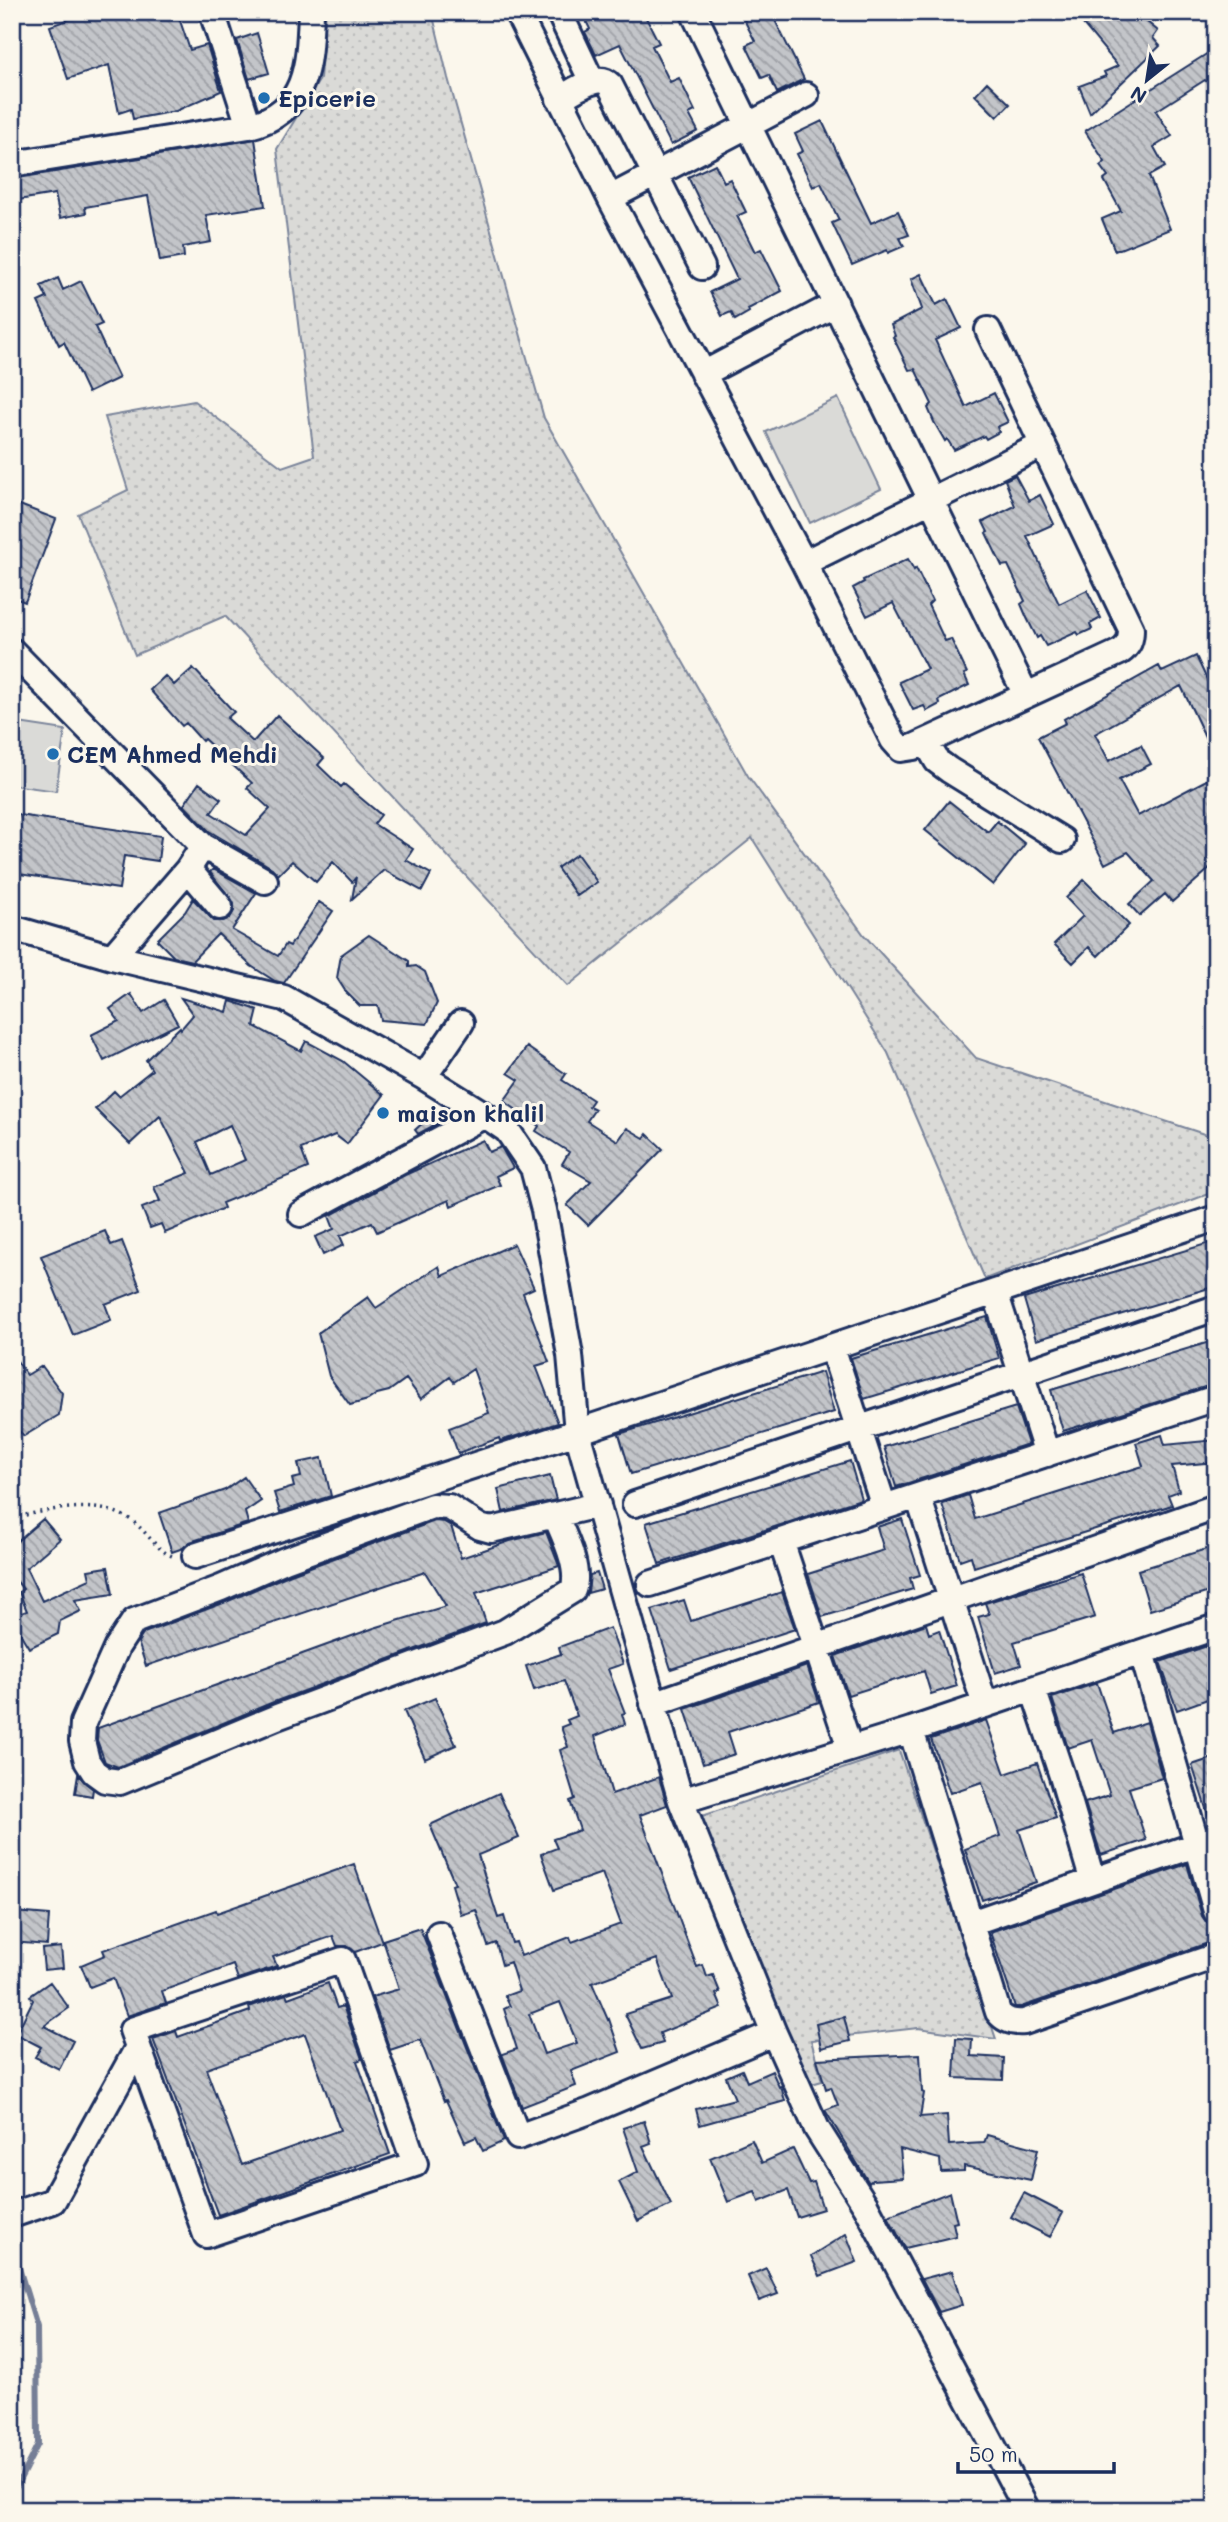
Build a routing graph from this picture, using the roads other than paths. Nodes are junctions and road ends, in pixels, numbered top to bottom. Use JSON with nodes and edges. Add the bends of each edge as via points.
{"nodes":[{"id":1,"x":212,"y":12,"type":"edge"},
{"id":2,"x":311,"y":12,"type":"edge"},
{"id":3,"x":517,"y":12,"type":"edge"},
{"id":4,"x":559,"y":12,"type":"edge"},
{"id":5,"x":693,"y":12,"type":"edge"},
{"id":6,"x":592,"y":82,"type":"junction"},
{"id":7,"x":806,"y":95,"type":"dead end"},
{"id":8,"x":559,"y":99,"type":"junction"},
{"id":9,"x":748,"y":125,"type":"junction"},
{"id":10,"x":248,"y":126,"type":"junction"},
{"id":11,"x":12,"y":164,"type":"edge"},
{"id":12,"x":656,"y":174,"type":"junction"},
{"id":13,"x":610,"y":198,"type":"junction"},
{"id":14,"x":702,"y":267,"type":"dead end"},
{"id":15,"x":836,"y":304,"type":"junction"},
{"id":16,"x":988,"y":330,"type":"dead end"},
{"id":17,"x":703,"y":374,"type":"junction"},
{"id":18,"x":1042,"y":445,"type":"junction"},
{"id":19,"x":932,"y":500,"type":"junction"},
{"id":20,"x":804,"y":563,"type":"junction"},
{"id":21,"x":12,"y":651,"type":"edge"},
{"id":22,"x":1026,"y":695,"type":"junction"},
{"id":23,"x":926,"y":742,"type":"junction"},
{"id":24,"x":1062,"y":840,"type":"dead end"},
{"id":25,"x":203,"y":846,"type":"junction"},
{"id":26,"x":188,"y":869,"type":"junction"},
{"id":27,"x":265,"y":881,"type":"dead end"},
{"id":28,"x":220,"y":907,"type":"dead end"},
{"id":29,"x":12,"y":928,"type":"edge"},
{"id":30,"x":112,"y":957,"type":"junction"},
{"id":31,"x":461,"y":1023,"type":"dead end"},
{"id":32,"x":424,"y":1077,"type":"junction"},
{"id":33,"x":485,"y":1115,"type":"junction"},
{"id":34,"x":301,"y":1214,"type":"dead end"},
{"id":35,"x":1216,"y":1218,"type":"edge"},
{"id":36,"x":995,"y":1292,"type":"junction"},
{"id":37,"x":1216,"y":1308,"type":"edge"},
{"id":38,"x":832,"y":1346,"type":"junction"},
{"id":39,"x":1022,"y":1373,"type":"junction"},
{"id":40,"x":1216,"y":1398,"type":"edge"},
{"id":41,"x":859,"y":1428,"type":"junction"},
{"id":42,"x":577,"y":1432,"type":"junction"},
{"id":43,"x":1047,"y":1454,"type":"junction"},
{"id":44,"x":918,"y":1496,"type":"junction"},
{"id":45,"x":635,"y":1504,"type":"dead end"},
{"id":46,"x":598,"y":1505,"type":"junction"},
{"id":47,"x":884,"y":1507,"type":"junction"},
{"id":48,"x":1216,"y":1507,"type":"edge"},
{"id":49,"x":556,"y":1517,"type":"junction"},
{"id":50,"x":780,"y":1541,"type":"junction"},
{"id":51,"x":195,"y":1556,"type":"road end"},
{"id":52,"x":650,"y":1584,"type":"dead end"},
{"id":53,"x":951,"y":1600,"type":"junction"},
{"id":54,"x":1216,"y":1627,"type":"edge"},
{"id":55,"x":816,"y":1647,"type":"junction"},
{"id":56,"x":1142,"y":1652,"type":"junction"},
{"id":57,"x":1032,"y":1689,"type":"junction"},
{"id":58,"x":653,"y":1704,"type":"junction"},
{"id":59,"x":985,"y":1704,"type":"junction"},
{"id":60,"x":911,"y":1730,"type":"junction"},
{"id":61,"x":850,"y":1748,"type":"junction"},
{"id":62,"x":681,"y":1801,"type":"junction"},
{"id":63,"x":1206,"y":1841,"type":"edge"},
{"id":64,"x":1092,"y":1879,"type":"junction"},
{"id":65,"x":1216,"y":1911,"type":"edge"},
{"id":66,"x":971,"y":1923,"type":"junction"},
{"id":67,"x":439,"y":1934,"type":"dead end"},
{"id":68,"x":1216,"y":1956,"type":"edge"},
{"id":69,"x":774,"y":2033,"type":"junction"},
{"id":70,"x":138,"y":2047,"type":"junction"},
{"id":71,"x":12,"y":2215,"type":"edge"},
{"id":72,"x":1027,"y":2510,"type":"edge"}],
"edges":[{"from":1,"to":10,"type":"street"},
{"from":2,"to":10,"type":"street","via":[[301,87],[285,109]]},
{"from":3,"to":8,"type":"street"},
{"from":4,"to":6,"type":"street"},
{"from":5,"to":9,"type":"street"},
{"from":6,"to":8,"type":"street"},
{"from":6,"to":12,"type":"street","via":[[605,80],[610,85]]},
{"from":7,"to":9,"type":"street"},
{"from":8,"to":13,"type":"street"},
{"from":9,"to":12,"type":"street"},
{"from":9,"to":15,"type":"street"},
{"from":10,"to":11,"type":"street"},
{"from":12,"to":13,"type":"street"},
{"from":12,"to":14,"type":"street"},
{"from":13,"to":17,"type":"street"},
{"from":15,"to":17,"type":"street"},
{"from":15,"to":19,"type":"street"},
{"from":16,"to":18,"type":"street"},
{"from":17,"to":20,"type":"street"},
{"from":18,"to":19,"type":"street"},
{"from":18,"to":22,"type":"street","via":[[1131,635],[1120,652]]},
{"from":19,"to":20,"type":"street"},
{"from":19,"to":22,"type":"street"},
{"from":20,"to":23,"type":"street","via":[[895,745],[907,749]]},
{"from":21,"to":25,"type":"street"},
{"from":22,"to":23,"type":"street"},
{"from":23,"to":24,"type":"street","via":[[948,770]]},
{"from":25,"to":26,"type":"street"},
{"from":25,"to":27,"type":"street"},
{"from":26,"to":28,"type":"street"},
{"from":26,"to":30,"type":"street"},
{"from":29,"to":30,"type":"street"},
{"from":30,"to":32,"type":"street","via":[[284,998]]},
{"from":31,"to":32,"type":"street"},
{"from":32,"to":33,"type":"street"},
{"from":33,"to":34,"type":"street"},
{"from":33,"to":42,"type":"street","via":[[507,1130],[533,1167],[570,1355]]},
{"from":35,"to":36,"type":"street"},
{"from":36,"to":38,"type":"street"},
{"from":36,"to":39,"type":"street"},
{"from":37,"to":39,"type":"street"},
{"from":38,"to":41,"type":"street"},
{"from":38,"to":42,"type":"street"},
{"from":39,"to":41,"type":"street"},
{"from":39,"to":43,"type":"street"},
{"from":40,"to":43,"type":"street"},
{"from":41,"to":45,"type":"street"},
{"from":41,"to":47,"type":"street"},
{"from":42,"to":46,"type":"street"},
{"from":42,"to":51,"type":"street"},
{"from":43,"to":44,"type":"street"},
{"from":44,"to":47,"type":"street"},
{"from":44,"to":53,"type":"street"},
{"from":46,"to":49,"type":"street"},
{"from":46,"to":58,"type":"street"},
{"from":47,"to":50,"type":"street"},
{"from":48,"to":53,"type":"street"},
{"from":49,"to":49,"type":"street","via":[[491,1530],[449,1507],[432,1506],[134,1620],[83,1723],[87,1761],[105,1780],[120,1782],[277,1717],[505,1632],[573,1590],[573,1565]]},
{"from":50,"to":52,"type":"street"},
{"from":50,"to":55,"type":"street"},
{"from":53,"to":55,"type":"street"},
{"from":53,"to":59,"type":"street"},
{"from":54,"to":56,"type":"street"},
{"from":55,"to":58,"type":"street"},
{"from":55,"to":61,"type":"street"},
{"from":56,"to":57,"type":"street"},
{"from":56,"to":63,"type":"street"},
{"from":57,"to":59,"type":"street"},
{"from":57,"to":64,"type":"street"},
{"from":58,"to":62,"type":"street"},
{"from":59,"to":60,"type":"street"},
{"from":60,"to":61,"type":"street"},
{"from":60,"to":66,"type":"street"},
{"from":61,"to":62,"type":"street"},
{"from":62,"to":69,"type":"street"},
{"from":63,"to":64,"type":"street"},
{"from":63,"to":65,"type":"street"},
{"from":64,"to":66,"type":"street"},
{"from":66,"to":68,"type":"street","via":[[998,2012],[1016,2023]]},
{"from":67,"to":69,"type":"street","via":[[518,2137],[590,2111],[654,2074]]},
{"from":69,"to":72,"type":"street","via":[[817,2129],[866,2206]]},
{"from":70,"to":70,"type":"street","via":[[132,2030],[343,1960],[415,2164],[206,2235]]},
{"from":70,"to":71,"type":"street","via":[[53,2201]]}]}
